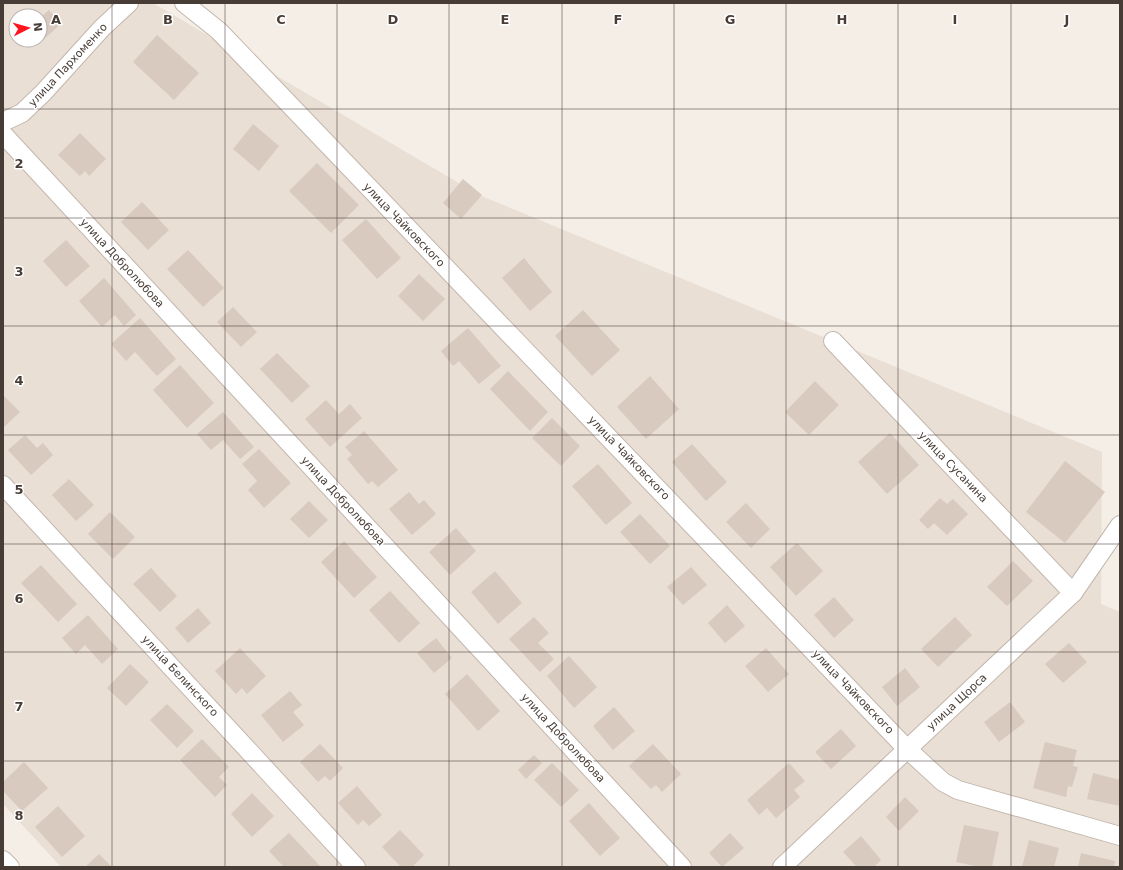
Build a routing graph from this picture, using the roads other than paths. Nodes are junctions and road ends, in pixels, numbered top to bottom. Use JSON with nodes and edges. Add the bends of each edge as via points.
{"nodes":[{"id":1,"x":129,"y":3,"type":"edge"},
{"id":2,"x":184,"y":3,"type":"edge"},
{"id":3,"x":3,"y":122,"type":"edge"},
{"id":4,"x":3,"y":134,"type":"edge"},
{"id":5,"x":834,"y":341,"type":"dead end"},
{"id":6,"x":3,"y":485,"type":"edge"},
{"id":7,"x":1120,"y":525,"type":"edge"},
{"id":8,"x":1073,"y":593,"type":"junction"},
{"id":9,"x":907,"y":749,"type":"junction"},
{"id":10,"x":1120,"y":836,"type":"edge"},
{"id":11,"x":3,"y":860,"type":"edge"},
{"id":12,"x":10,"y":867,"type":"edge"},
{"id":13,"x":356,"y":867,"type":"edge"},
{"id":14,"x":682,"y":867,"type":"edge"},
{"id":15,"x":782,"y":867,"type":"edge"}],
"edges":[{"from":1,"to":3,"type":"street","name":"улица Пархоменко","via":[[22,113]]},
{"from":2,"to":9,"type":"street","name":"улица Чайковского","via":[[219,31]]},
{"from":4,"to":14,"type":"street","name":"улица Добролюбова"},
{"from":5,"to":8,"type":"street","name":"улица Сусанина"},
{"from":6,"to":13,"type":"street","name":"улица Белинского"},
{"from":7,"to":8,"type":"street","name":"улица Щорса"},
{"from":8,"to":9,"type":"street","name":"улица Щорса"},
{"from":9,"to":10,"type":"street","name":"улица Чайковского","via":[[943,782],[958,790]]},
{"from":9,"to":15,"type":"street","name":"улица Щорса"},
{"from":11,"to":12,"type":"street"}]}
